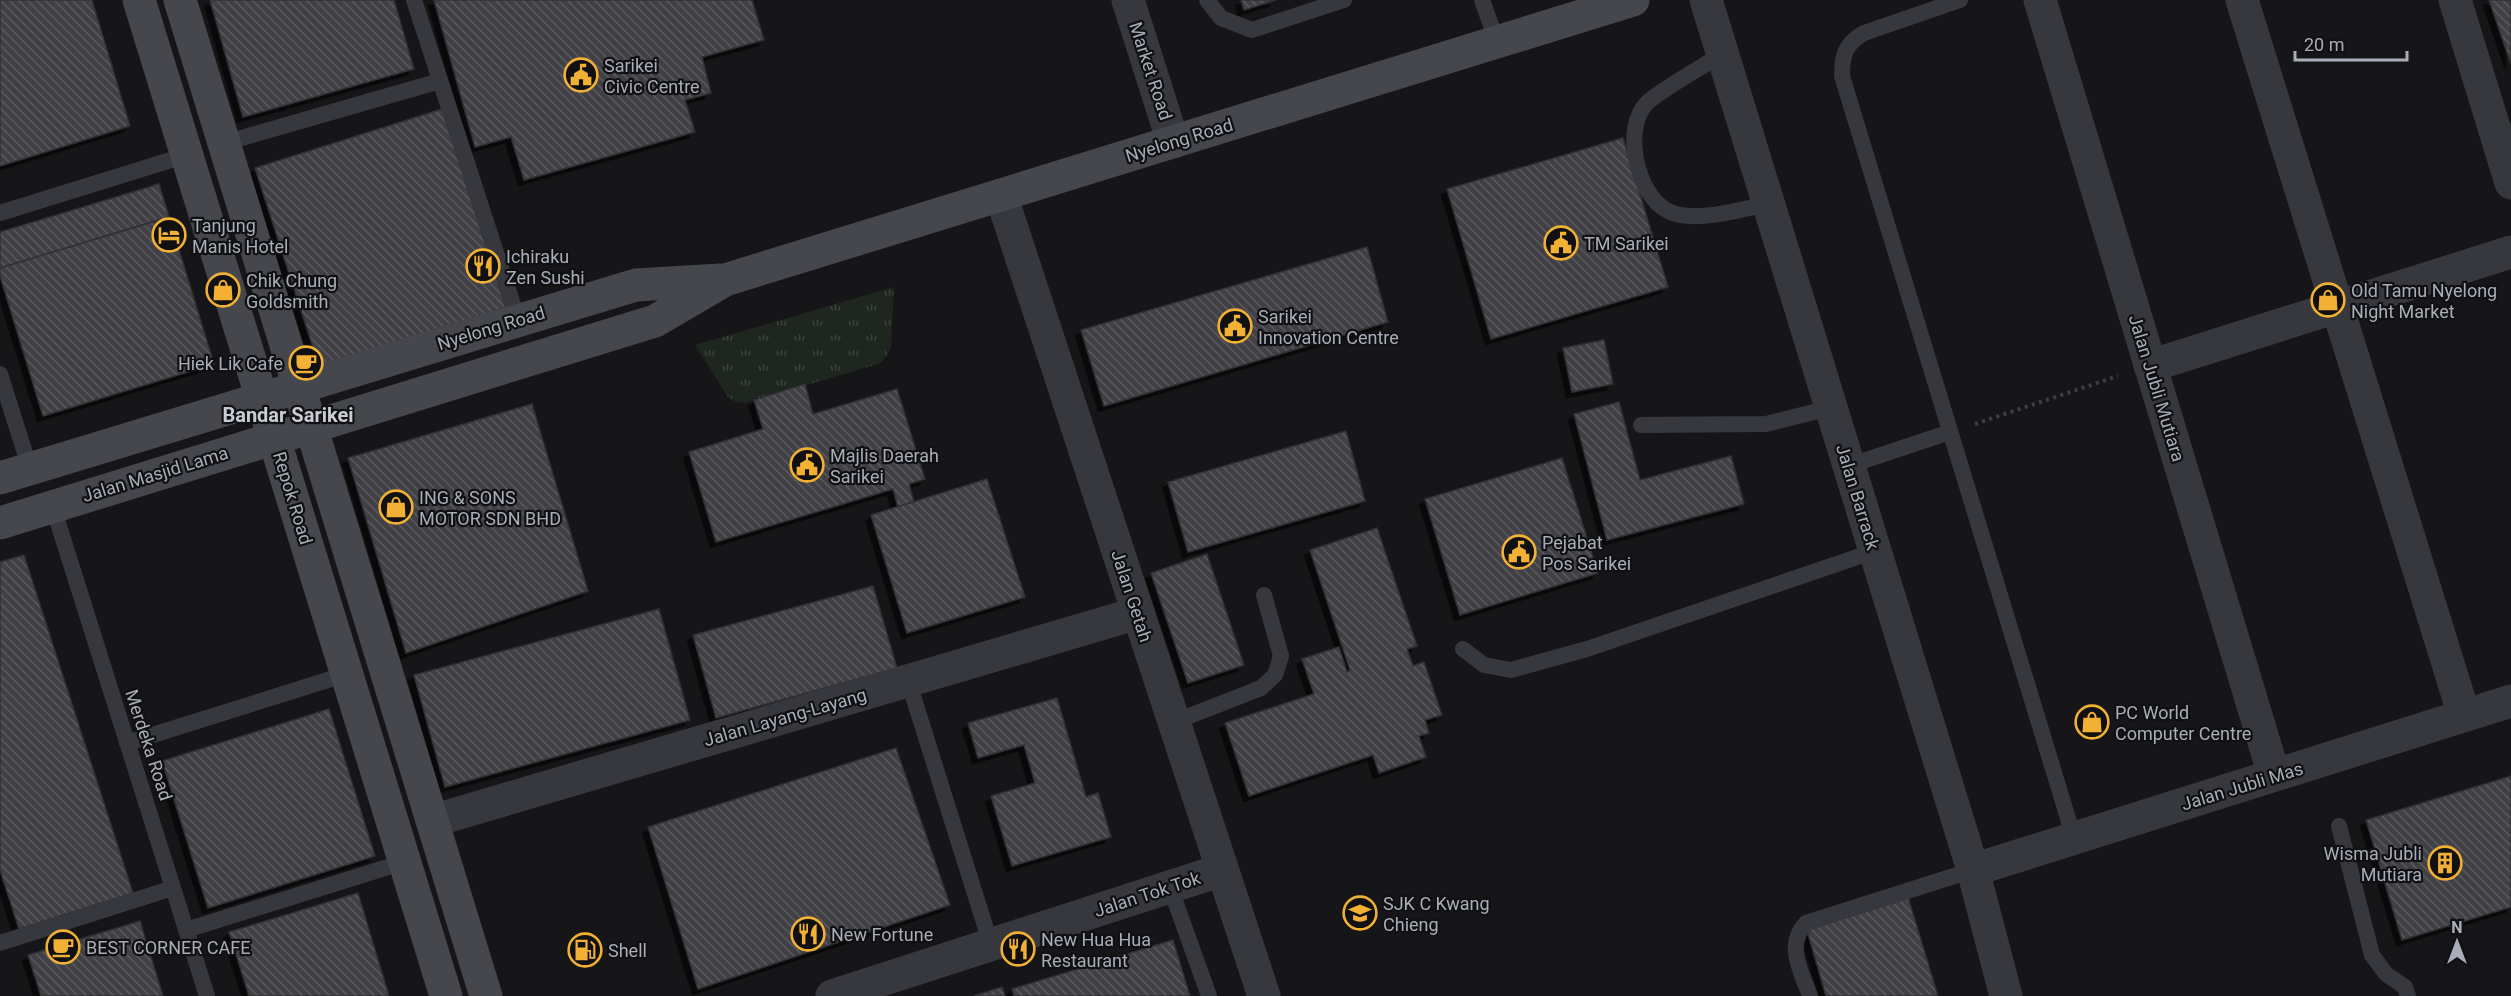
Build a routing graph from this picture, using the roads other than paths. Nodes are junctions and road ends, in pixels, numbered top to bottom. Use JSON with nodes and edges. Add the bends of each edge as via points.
{"nodes":[{"id":1,"x":139,"y":0,"type":"edge"},
{"id":2,"x":180,"y":0,"type":"edge"},
{"id":3,"x":414,"y":0,"type":"edge"},
{"id":4,"x":1128,"y":0,"type":"edge"},
{"id":5,"x":1208,"y":0,"type":"edge"},
{"id":6,"x":1344,"y":0,"type":"edge"},
{"id":7,"x":1482,"y":0,"type":"edge"},
{"id":8,"x":1633,"y":0,"type":"edge"},
{"id":9,"x":1706,"y":0,"type":"edge"},
{"id":10,"x":1960,"y":0,"type":"edge"},
{"id":11,"x":2040,"y":0,"type":"edge"},
{"id":12,"x":2242,"y":0,"type":"edge"},
{"id":13,"x":2455,"y":0,"type":"edge"},
{"id":14,"x":1497,"y":42,"type":"junction"},
{"id":15,"x":1722,"y":54,"type":"junction"},
{"id":16,"x":440,"y":81,"type":"junction"},
{"id":17,"x":1173,"y":142,"type":"junction"},
{"id":18,"x":224,"y":143,"type":"junction"},
{"id":19,"x":187,"y":155,"type":"junction"},
{"id":20,"x":2511,"y":183,"type":"edge"},
{"id":21,"x":1001,"y":195,"type":"junction"},
{"id":22,"x":1768,"y":204,"type":"junction"},
{"id":23,"x":0,"y":213,"type":"edge"},
{"id":24,"x":2511,"y":252,"type":"edge"},
{"id":25,"x":725,"y":280,"type":"junction"},
{"id":26,"x":2338,"y":306,"type":"junction"},
{"id":27,"x":518,"y":320,"type":"junction"},
{"id":28,"x":2151,"y":366,"type":"junction"},
{"id":29,"x":0,"y":374,"type":"edge"},
{"id":30,"x":298,"y":387,"type":"junction"},
{"id":31,"x":261,"y":398,"type":"junction"},
{"id":32,"x":4,"y":400,"type":"edge"},
{"id":33,"x":1830,"y":408,"type":"junction"},
{"id":34,"x":1641,"y":425,"type":"dead end"},
{"id":35,"x":310,"y":426,"type":"junction"},
{"id":36,"x":1950,"y":432,"type":"junction"},
{"id":37,"x":274,"y":437,"type":"junction"},
{"id":38,"x":1848,"y":466,"type":"junction"},
{"id":39,"x":15,"y":474,"type":"edge"},
{"id":40,"x":53,"y":507,"type":"junction"},
{"id":41,"x":0,"y":523,"type":"edge"},
{"id":42,"x":1875,"y":551,"type":"junction"},
{"id":43,"x":1264,"y":595,"type":"dead end"},
{"id":44,"x":1138,"y":613,"type":"junction"},
{"id":45,"x":1463,"y":649,"type":"dead end"},
{"id":46,"x":347,"y":674,"type":"junction"},
{"id":47,"x":908,"y":680,"type":"junction"},
{"id":48,"x":2511,"y":701,"type":"edge"},
{"id":49,"x":2464,"y":715,"type":"junction"},
{"id":50,"x":1174,"y":722,"type":"junction"},
{"id":51,"x":127,"y":743,"type":"junction"},
{"id":52,"x":2274,"y":775,"type":"junction"},
{"id":53,"x":432,"y":821,"type":"junction"},
{"id":54,"x":2339,"y":826,"type":"dead end"},
{"id":55,"x":2074,"y":838,"type":"junction"},
{"id":56,"x":404,"y":862,"type":"junction"},
{"id":57,"x":1222,"y":870,"type":"junction"},
{"id":58,"x":1973,"y":870,"type":"junction"},
{"id":59,"x":1170,"y":887,"type":"junction"},
{"id":60,"x":173,"y":888,"type":"junction"},
{"id":61,"x":186,"y":930,"type":"junction"},
{"id":62,"x":0,"y":943,"type":"edge"},
{"id":63,"x":991,"y":945,"type":"junction"},
{"id":64,"x":207,"y":996,"type":"edge"},
{"id":65,"x":446,"y":996,"type":"edge"},
{"id":66,"x":486,"y":996,"type":"edge"},
{"id":67,"x":832,"y":996,"type":"edge"},
{"id":68,"x":1209,"y":996,"type":"edge"},
{"id":69,"x":1264,"y":996,"type":"edge"},
{"id":70,"x":1810,"y":996,"type":"edge"},
{"id":71,"x":2006,"y":996,"type":"edge"},
{"id":72,"x":2408,"y":996,"type":"edge"}],
"edges":[{"from":1,"to":19,"type":"main road","name":"Repok Road"},
{"from":2,"to":18,"type":"main road","name":"Repok Road"},
{"from":3,"to":16,"type":"lane"},
{"from":4,"to":17,"type":"street","name":"Market Road"},
{"from":5,"to":6,"type":"lane","via":[[1221,18],[1252,30]]},
{"from":7,"to":14,"type":"lane"},
{"from":8,"to":14,"type":"main road","name":"Nyelong Road"},
{"from":9,"to":15,"type":"street","name":"Jalan Barrack"},
{"from":10,"to":36,"type":"lane","via":[[1864,33],[1845,48],[1842,62],[1842,76]]},
{"from":11,"to":28,"type":"street","name":"Jalan Jubli Mutiara"},
{"from":12,"to":26,"type":"street"},
{"from":13,"to":20,"type":"street"},
{"from":14,"to":17,"type":"main road","name":"Nyelong Road"},
{"from":15,"to":22,"type":"street","name":"Jalan Barrack"},
{"from":15,"to":22,"type":"lane","via":[[1647,103],[1633,129],[1635,159],[1650,197],[1669,212],[1700,217]]},
{"from":16,"to":18,"type":"lane"},
{"from":16,"to":27,"type":"lane"},
{"from":17,"to":21,"type":"main road","name":"Nyelong Road"},
{"from":18,"to":30,"type":"main road","name":"Repok Road"},
{"from":19,"to":23,"type":"lane"},
{"from":19,"to":31,"type":"main road","name":"Repok Road"},
{"from":21,"to":25,"type":"main road","name":"Nyelong Road"},
{"from":21,"to":44,"type":"street","name":"Jalan Getah"},
{"from":22,"to":33,"type":"street","name":"Jalan Barrack"},
{"from":24,"to":26,"type":"street"},
{"from":25,"to":27,"type":"main road","name":"Nyelong Road","via":[[636,285]]},
{"from":25,"to":35,"type":"main road","name":"Nyelong Road","via":[[655,321]]},
{"from":26,"to":28,"type":"street"},
{"from":26,"to":49,"type":"street"},
{"from":27,"to":30,"type":"main road","name":"Nyelong Road"},
{"from":28,"to":52,"type":"street","name":"Jalan Jubli Mutiara"},
{"from":29,"to":32,"type":"lane"},
{"from":30,"to":31,"type":"main road","name":"Nyelong Road"},
{"from":30,"to":35,"type":"main road","name":"Repok Road"},
{"from":31,"to":37,"type":"main road","name":"Repok Road"},
{"from":31,"to":39,"type":"main road"},
{"from":32,"to":39,"type":"lane"},
{"from":33,"to":34,"type":"lane","via":[[1766,424]]},
{"from":33,"to":38,"type":"street","name":"Jalan Barrack"},
{"from":35,"to":37,"type":"main road","name":"Jalan Masjid Lama"},
{"from":35,"to":53,"type":"main road","name":"Repok Road"},
{"from":36,"to":38,"type":"lane"},
{"from":36,"to":55,"type":"lane"},
{"from":37,"to":40,"type":"main road","name":"Jalan Masjid Lama"},
{"from":37,"to":46,"type":"main road","name":"Repok Road"},
{"from":38,"to":42,"type":"street","name":"Jalan Barrack"},
{"from":40,"to":41,"type":"main road","name":"Jalan Masjid Lama"},
{"from":40,"to":51,"type":"lane","name":"Merdeka Road"},
{"from":42,"to":45,"type":"lane","via":[[1587,649],[1511,670],[1484,665]]},
{"from":42,"to":58,"type":"street","name":"Jalan Barrack"},
{"from":43,"to":50,"type":"lane","via":[[1281,656],[1275,675],[1261,688]]},
{"from":44,"to":47,"type":"street","name":"Jalan Layang-Layang"},
{"from":44,"to":50,"type":"street","name":"Jalan Getah"},
{"from":46,"to":51,"type":"lane"},
{"from":46,"to":56,"type":"main road","name":"Repok Road"},
{"from":47,"to":53,"type":"street","name":"Jalan Layang-Layang"},
{"from":47,"to":63,"type":"lane"},
{"from":48,"to":49,"type":"street","name":"Jalan Jubli Mas"},
{"from":49,"to":52,"type":"street","name":"Jalan Jubli Mas"},
{"from":50,"to":57,"type":"street","name":"Jalan Getah"},
{"from":51,"to":60,"type":"lane","name":"Merdeka Road"},
{"from":52,"to":55,"type":"street","name":"Jalan Jubli Mas"},
{"from":53,"to":66,"type":"main road","name":"Repok Road"},
{"from":54,"to":72,"type":"lane","via":[[2372,955],[2386,974],[2405,987]]},
{"from":55,"to":58,"type":"street","name":"Jalan Jubli Mas"},
{"from":56,"to":61,"type":"lane"},
{"from":56,"to":65,"type":"main road","name":"Repok Road"},
{"from":57,"to":59,"type":"street","name":"Jalan Tok Tok"},
{"from":57,"to":69,"type":"street","name":"Jalan Getah"},
{"from":58,"to":70,"type":"lane","via":[[1806,923],[1797,933],[1794,950]]},
{"from":58,"to":71,"type":"street","name":"Jalan Barrack"},
{"from":59,"to":63,"type":"street","name":"Jalan Tok Tok"},
{"from":59,"to":68,"type":"lane"},
{"from":60,"to":61,"type":"lane","name":"Merdeka Road"},
{"from":60,"to":62,"type":"lane"},
{"from":61,"to":64,"type":"lane","name":"Merdeka Road"},
{"from":63,"to":67,"type":"street","name":"Jalan Tok Tok"}]}
